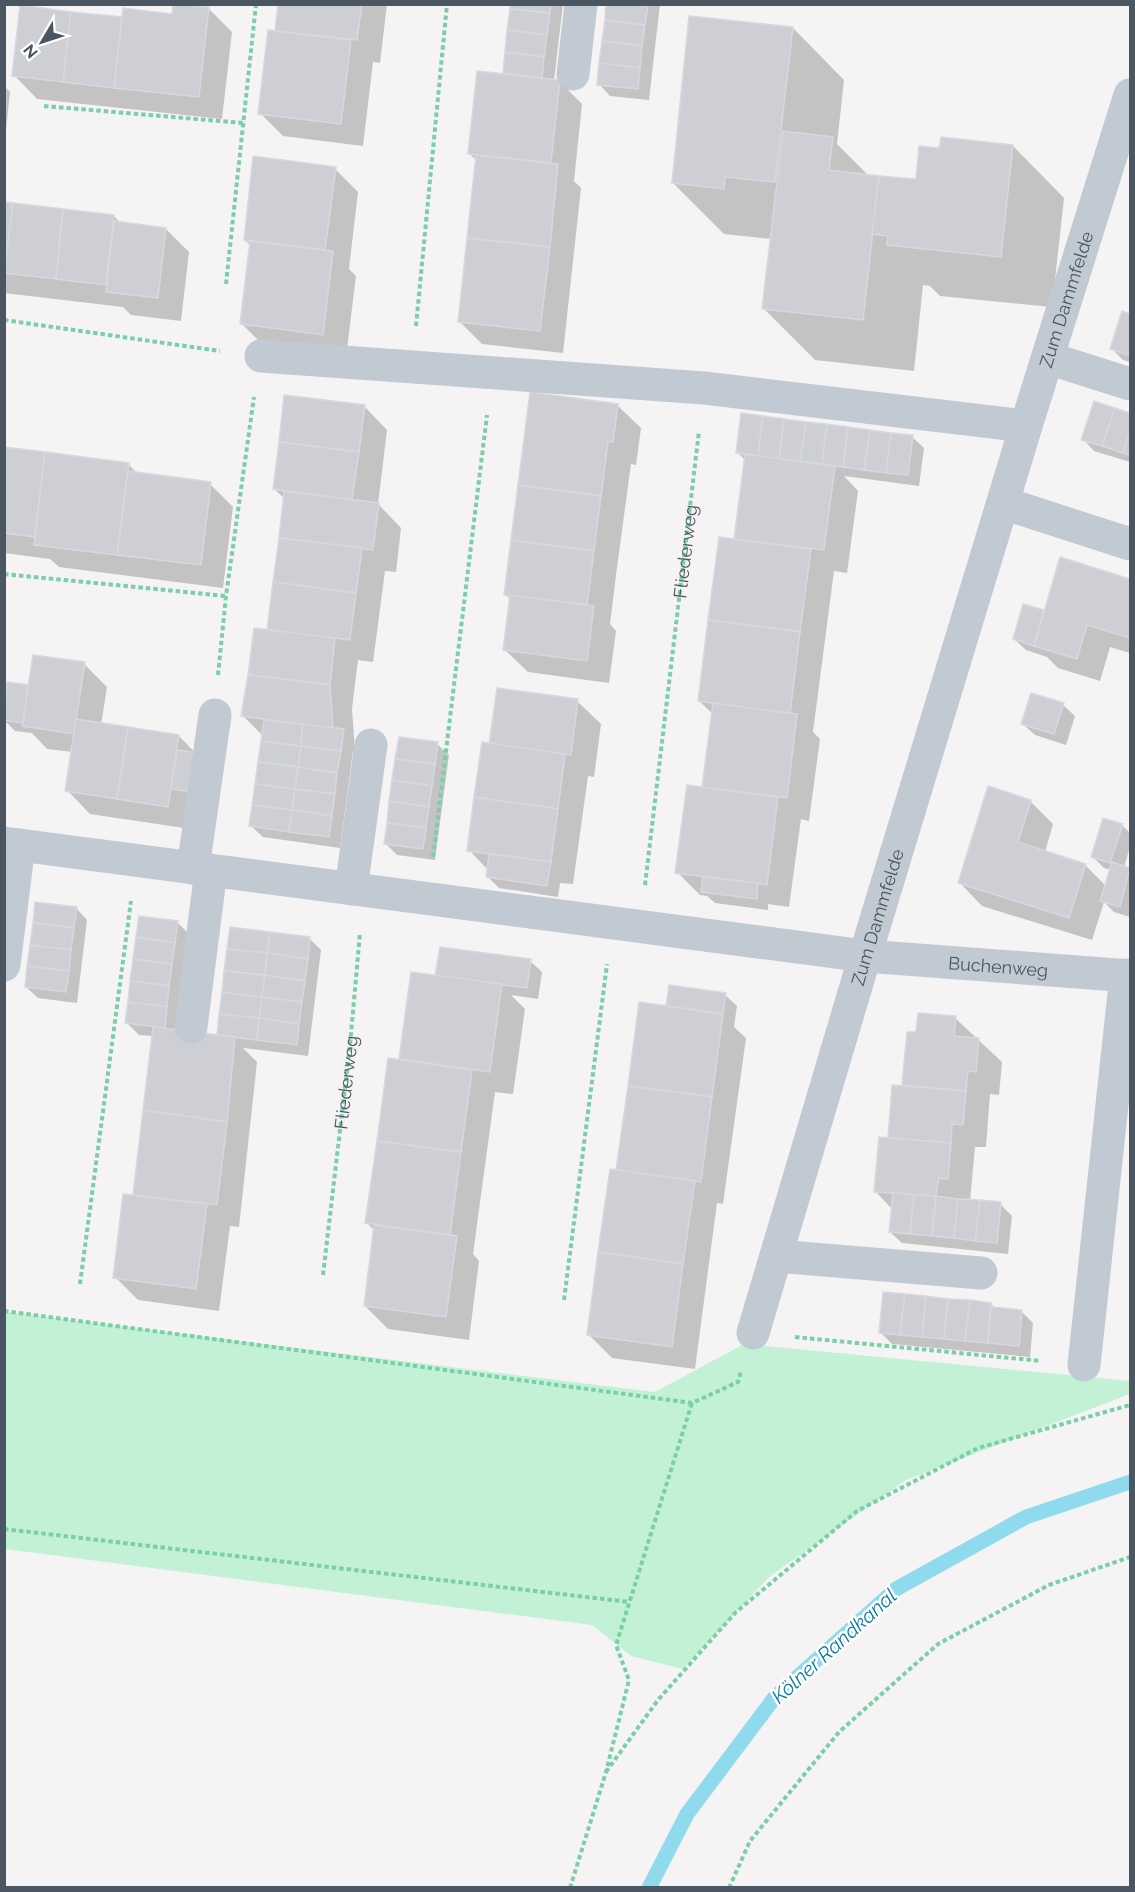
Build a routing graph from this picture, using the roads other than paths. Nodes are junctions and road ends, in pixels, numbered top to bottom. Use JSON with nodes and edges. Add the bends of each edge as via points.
{"nodes":[{"id":1,"x":581,"y":4,"type":"edge"},
{"id":2,"x":573,"y":74,"type":"dead end"},
{"id":3,"x":1131,"y":95,"type":"edge"},
{"id":4,"x":261,"y":356,"type":"road end"},
{"id":5,"x":1048,"y":358,"type":"junction"},
{"id":6,"x":1131,"y":384,"type":"edge"},
{"id":7,"x":1026,"y":426,"type":"junction"},
{"id":8,"x":1003,"y":503,"type":"junction"},
{"id":9,"x":1131,"y":544,"type":"edge"},
{"id":10,"x":215,"y":714,"type":"road end"},
{"id":11,"x":370,"y":745,"type":"dead end"},
{"id":12,"x":12,"y":844,"type":"edge"},
{"id":13,"x":202,"y":869,"type":"junction"},
{"id":14,"x":357,"y":889,"type":"junction"},
{"id":15,"x":865,"y":956,"type":"junction"},
{"id":16,"x":4,"y":965,"type":"edge"},
{"id":17,"x":1128,"y":976,"type":"edge"},
{"id":18,"x":191,"y":1026,"type":"dead end"},
{"id":19,"x":776,"y":1256,"type":"junction"},
{"id":20,"x":981,"y":1273,"type":"dead end"},
{"id":21,"x":753,"y":1333,"type":"road end"},
{"id":22,"x":1084,"y":1365,"type":"road end"}],
"edges":[{"from":1,"to":2,"type":"street"},
{"from":3,"to":5,"type":"street","name":"Zum Dammfelde"},
{"from":4,"to":7,"type":"street","via":[[704,388]]},
{"from":5,"to":6,"type":"street"},
{"from":5,"to":7,"type":"street","name":"Zum Dammfelde"},
{"from":7,"to":8,"type":"street","name":"Zum Dammfelde"},
{"from":8,"to":9,"type":"street"},
{"from":8,"to":15,"type":"street","name":"Zum Dammfelde"},
{"from":10,"to":13,"type":"street"},
{"from":11,"to":14,"type":"street"},
{"from":12,"to":13,"type":"street"},
{"from":12,"to":16,"type":"street"},
{"from":13,"to":14,"type":"street"},
{"from":13,"to":18,"type":"street"},
{"from":14,"to":15,"type":"street"},
{"from":15,"to":17,"type":"street","name":"Buchenweg"},
{"from":15,"to":19,"type":"street","name":"Zum Dammfelde"},
{"from":17,"to":22,"type":"street"},
{"from":19,"to":20,"type":"street"},
{"from":19,"to":21,"type":"street","name":"Zum Dammfelde"}]}
